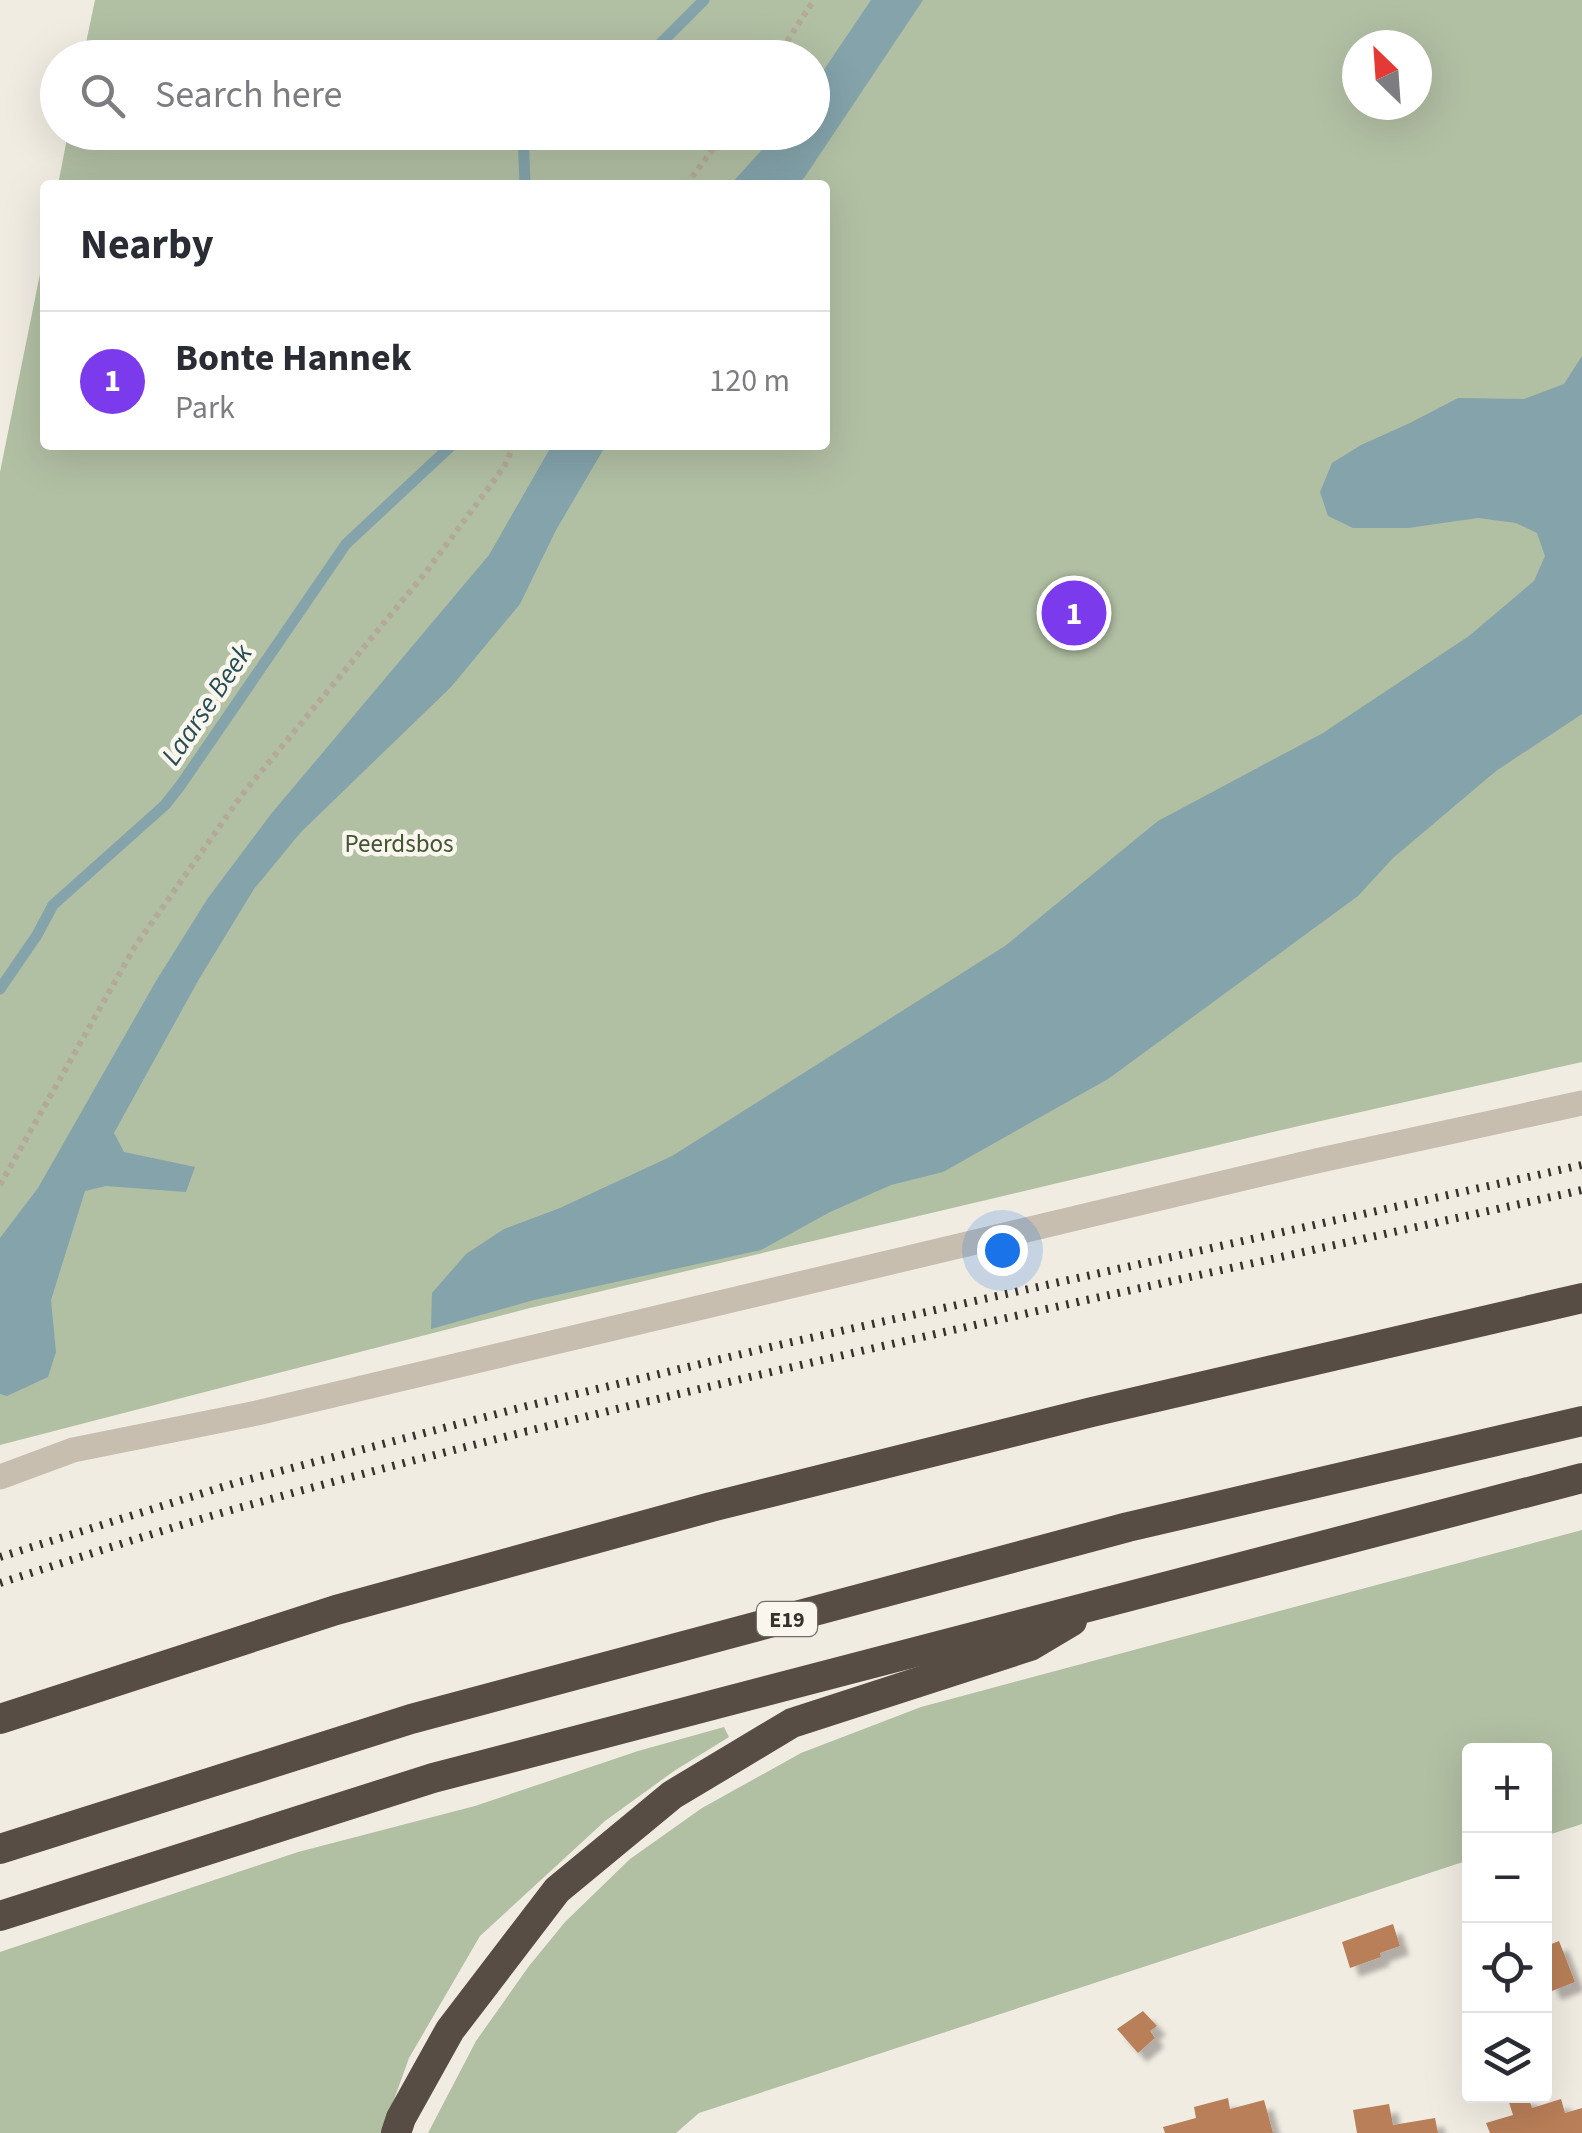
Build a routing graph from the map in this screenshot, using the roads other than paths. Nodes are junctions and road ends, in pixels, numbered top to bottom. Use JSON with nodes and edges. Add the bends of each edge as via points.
{"nodes":[{"id":1,"x":1582,"y":1103,"type":"edge"},
{"id":2,"x":1582,"y":1298,"type":"edge"},
{"id":3,"x":1582,"y":1421,"type":"edge"},
{"id":4,"x":0,"y":1477,"type":"edge"},
{"id":5,"x":1582,"y":1478,"type":"edge"},
{"id":6,"x":1100,"y":1604,"type":"junction"},
{"id":7,"x":0,"y":1720,"type":"edge"},
{"id":8,"x":0,"y":1849,"type":"edge"},
{"id":9,"x":0,"y":1916,"type":"edge"},
{"id":10,"x":396,"y":2133,"type":"edge"}],
"edges":[{"from":1,"to":4,"type":"lane","via":[[1316,1160],[257,1413],[72,1450]]},
{"from":2,"to":7,"type":"highway","via":[[711,1507],[336,1610]]},
{"from":3,"to":8,"type":"highway","number":"E19","via":[[1128,1527],[430,1714]]},
{"from":5,"to":6,"type":"highway"},
{"from":6,"to":9,"type":"highway","via":[[432,1778]]},
{"from":6,"to":10,"type":"highway","via":[[1030,1646],[792,1723],[672,1795],[557,1890],[450,2030]]}]}
